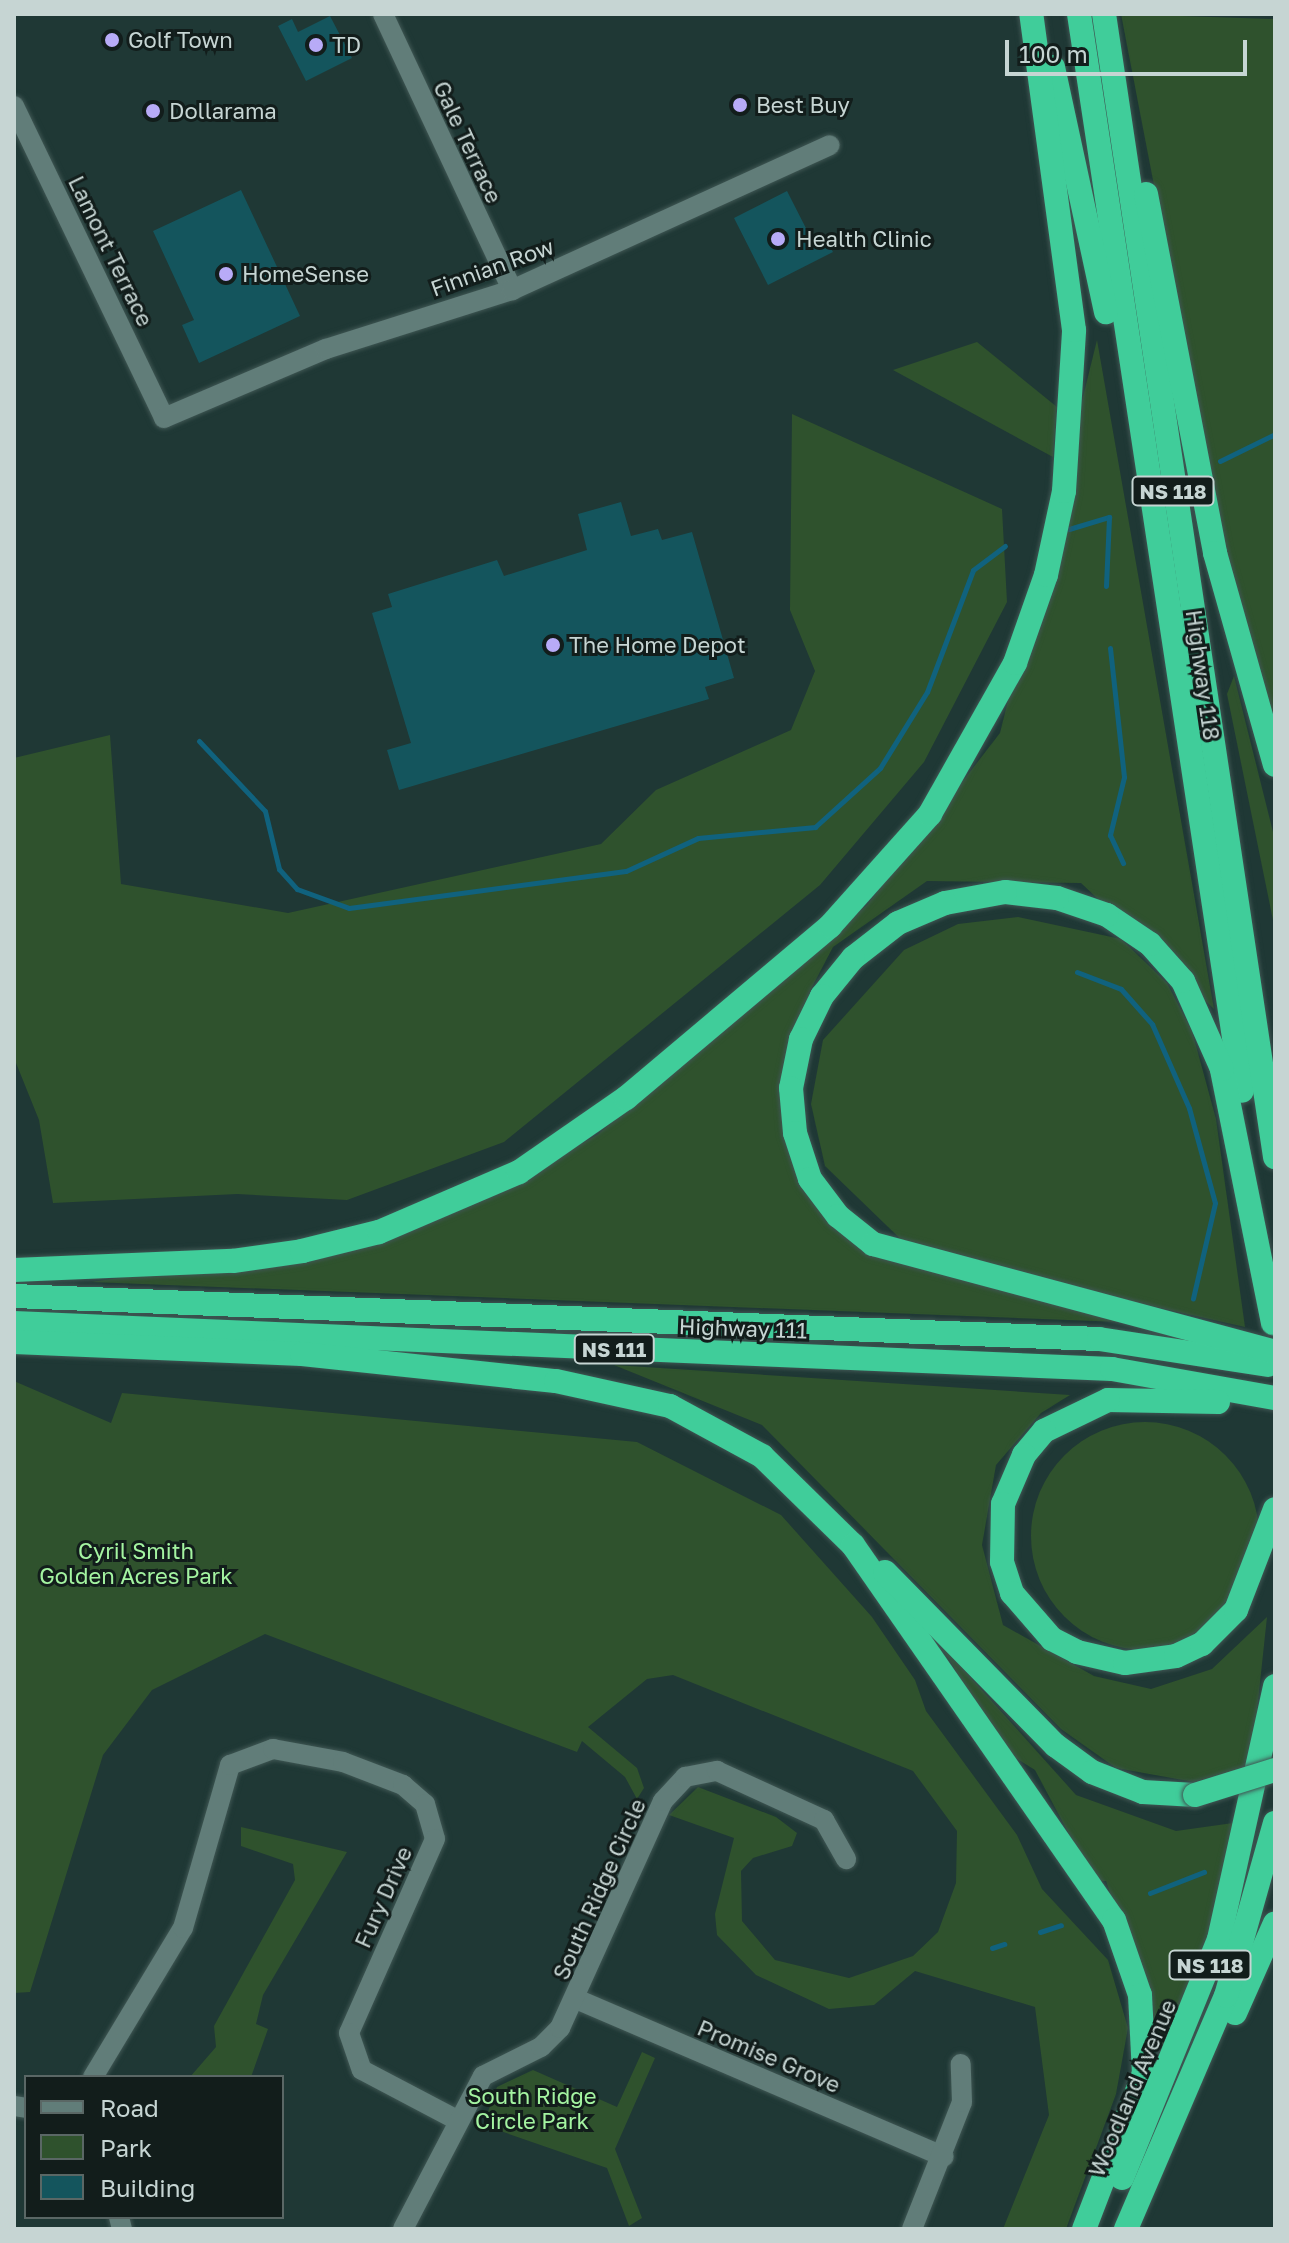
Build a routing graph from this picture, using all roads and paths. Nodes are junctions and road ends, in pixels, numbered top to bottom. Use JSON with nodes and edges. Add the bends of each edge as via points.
{"nodes":[{"id":1,"x":383,"y":14,"type":"edge"},
{"id":2,"x":1031,"y":14,"type":"edge"},
{"id":3,"x":1040,"y":14,"type":"edge"},
{"id":4,"x":1079,"y":14,"type":"edge"},
{"id":5,"x":1104,"y":14,"type":"edge"},
{"id":6,"x":1114,"y":14,"type":"edge"},
{"id":7,"x":14,"y":106,"type":"edge"},
{"id":8,"x":830,"y":145,"type":"dead end"},
{"id":9,"x":512,"y":290,"type":"junction"},
{"id":10,"x":164,"y":418,"type":"joint"},
{"id":11,"x":1275,"y":765,"type":"edge"},
{"id":12,"x":1207,"y":864,"type":"junction"},
{"id":13,"x":1245,"y":967,"type":"junction"},
{"id":14,"x":1275,"y":1055,"type":"edge"},
{"id":15,"x":1275,"y":1157,"type":"edge"},
{"id":16,"x":14,"y":1270,"type":"edge"},
{"id":17,"x":14,"y":1296,"type":"edge"},
{"id":18,"x":14,"y":1323,"type":"edge"},
{"id":19,"x":1274,"y":1333,"type":"edge"},
{"id":20,"x":14,"y":1342,"type":"edge"},
{"id":21,"x":1206,"y":1342,"type":"junction"},
{"id":22,"x":1275,"y":1352,"type":"edge"},
{"id":23,"x":1275,"y":1367,"type":"edge"},
{"id":24,"x":1210,"y":1392,"type":"junction"},
{"id":25,"x":1275,"y":1398,"type":"edge"},
{"id":26,"x":1275,"y":1413,"type":"edge"},
{"id":27,"x":1275,"y":1509,"type":"edge"},
{"id":28,"x":853,"y":1545,"type":"junction"},
{"id":29,"x":1275,"y":1686,"type":"edge"},
{"id":30,"x":1275,"y":1770,"type":"edge"},
{"id":31,"x":1275,"y":1823,"type":"edge"},
{"id":32,"x":846,"y":1859,"type":"dead end"},
{"id":33,"x":1275,"y":1923,"type":"edge"},
{"id":34,"x":576,"y":1999,"type":"junction"},
{"id":35,"x":961,"y":2064,"type":"dead end"},
{"id":36,"x":94,"y":2075,"type":"edge"},
{"id":37,"x":455,"y":2119,"type":"junction"},
{"id":38,"x":944,"y":2157,"type":"junction"},
{"id":39,"x":1156,"y":2159,"type":"junction"},
{"id":40,"x":403,"y":2229,"type":"edge"},
{"id":41,"x":912,"y":2229,"type":"edge"},
{"id":42,"x":1084,"y":2229,"type":"edge"},
{"id":43,"x":1100,"y":2229,"type":"edge"},
{"id":44,"x":1126,"y":2229,"type":"edge"}],
"edges":[{"from":1,"to":9,"type":"street","name":"Gale Terrace"},
{"from":2,"to":16,"type":"highway","via":[[1074,330],[1064,491],[1015,663],[975,744],[920,826],[830,926],[615,1107],[506,1178],[379,1232],[302,1251],[233,1261]]},
{"from":3,"to":12,"type":"highway","via":[[1109,325],[1179,760]]},
{"from":4,"to":12,"type":"highway","name":"Highway 118","number":"NS 118"},
{"from":5,"to":13,"type":"highway","name":"Highway 118","number":"NS 118"},
{"from":6,"to":11,"type":"highway","via":[[1197,471]]},
{"from":7,"to":10,"type":"street","name":"Lamont Terrace"},
{"from":8,"to":9,"type":"street","name":"Finnian Row"},
{"from":9,"to":10,"type":"street","name":"Finnian Row","via":[[326,349]]},
{"from":12,"to":19,"type":"highway","name":"Highway 118","number":"NS 118"},
{"from":13,"to":14,"type":"highway"},
{"from":13,"to":15,"type":"highway","name":"Highway 118","number":"NS 118"},
{"from":17,"to":21,"type":"highway","name":"Highway 111","number":"NS 111"},
{"from":18,"to":24,"type":"highway","name":"Highway 111","number":"NS 111","via":[[1112,1369]]},
{"from":19,"to":21,"type":"highway","via":[[1222,1069],[1183,981],[1150,944],[1107,915],[1057,898],[1005,892],[945,903],[898,923],[853,958],[801,1039],[791,1088],[795,1133],[810,1179],[838,1216],[873,1244]]},
{"from":20,"to":28,"type":"highway","via":[[302,1354],[616,1391],[670,1406],[762,1456]]},
{"from":21,"to":22,"type":"highway"},
{"from":21,"to":23,"type":"highway","name":"Highway 111","number":"NS 111"},
{"from":24,"to":25,"type":"highway","name":"Highway 111","number":"NS 111"},
{"from":24,"to":26,"type":"highway"},
{"from":24,"to":27,"type":"highway","via":[[1108,1400],[1044,1431],[1016,1468],[1003,1504],[1002,1562],[1012,1593],[1052,1639],[1077,1652],[1125,1663],[1176,1656],[1202,1644],[1236,1610]]},
{"from":28,"to":30,"type":"highway","bridge":true,"via":[[1092,1772],[1143,1792],[1195,1795]]},
{"from":28,"to":42,"type":"highway","via":[[1114,1920],[1131,1962],[1145,2023],[1144,2073]]},
{"from":29,"to":43,"type":"highway","name":"Woodland Avenue","number":"NS 118","via":[[1219,1939]]},
{"from":31,"to":39,"type":"highway","number":"NS 118","via":[[1226,1996]]},
{"from":32,"to":34,"type":"street","name":"South Ridge Circle","via":[[824,1820],[717,1771],[685,1777],[663,1801]]},
{"from":33,"to":39,"type":"highway","via":[[1203,2083]]},
{"from":34,"to":37,"type":"street","name":"South Ridge Circle","via":[[541,2047],[483,2076]]},
{"from":34,"to":38,"type":"street","name":"Promise Grove"},
{"from":35,"to":38,"type":"street","via":[[962,2102]]},
{"from":36,"to":37,"type":"street","name":"Fury Drive","via":[[183,1928],[230,1765],[273,1749],[343,1762],[403,1785],[429,1813],[435,1839],[349,2033],[362,2070]]},
{"from":37,"to":40,"type":"street","name":"South Ridge Circle"},
{"from":38,"to":41,"type":"street"},
{"from":39,"to":44,"type":"highway","number":"NS 118"}]}
